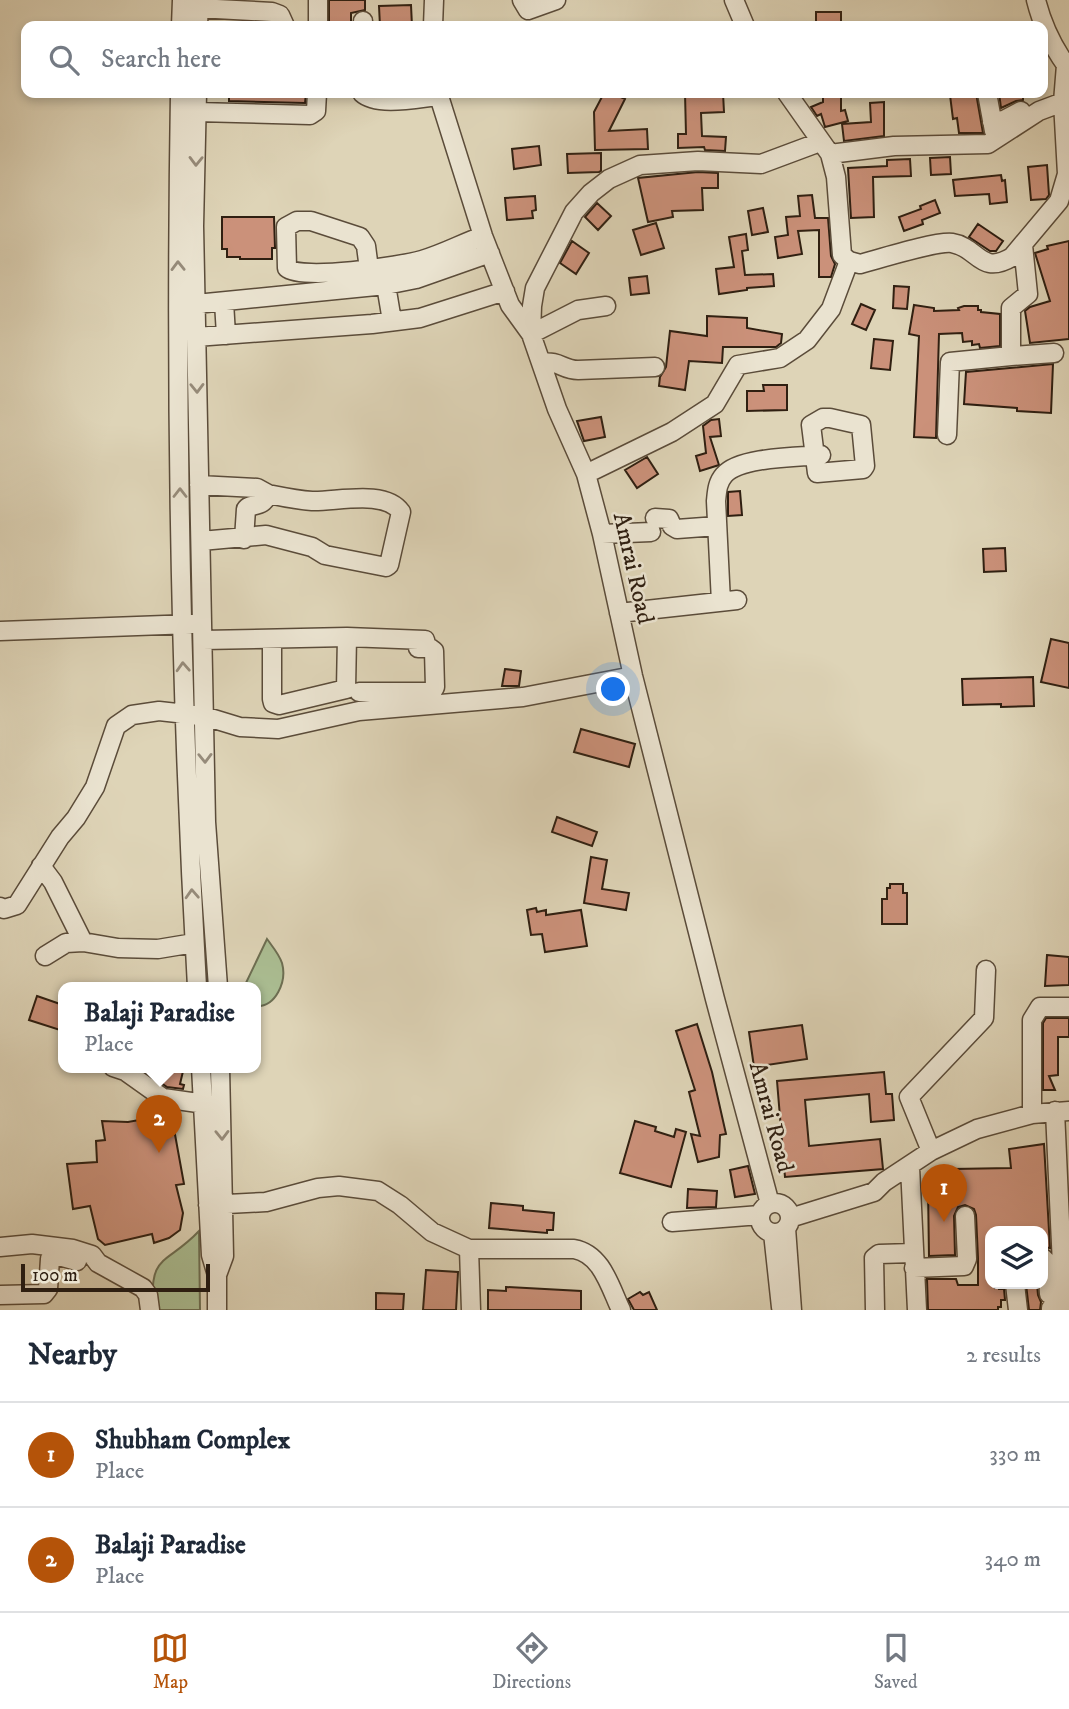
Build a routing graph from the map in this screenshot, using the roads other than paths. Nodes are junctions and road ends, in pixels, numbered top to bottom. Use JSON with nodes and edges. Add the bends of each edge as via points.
{"nodes":[{"id":1,"x":182,"y":0,"type":"edge"},
{"id":2,"x":318,"y":0,"type":"edge"},
{"id":3,"x":435,"y":0,"type":"edge"},
{"id":4,"x":522,"y":0,"type":"edge"},
{"id":5,"x":556,"y":0,"type":"edge"},
{"id":6,"x":734,"y":0,"type":"edge"},
{"id":7,"x":1036,"y":0,"type":"edge"},
{"id":8,"x":198,"y":11,"type":"edge"},
{"id":9,"x":181,"y":21,"type":"edge"},
{"id":10,"x":284,"y":21,"type":"edge"},
{"id":11,"x":318,"y":21,"type":"edge"},
{"id":12,"x":433,"y":21,"type":"edge"},
{"id":13,"x":743,"y":21,"type":"edge"},
{"id":14,"x":1041,"y":21,"type":"edge"},
{"id":15,"x":1048,"y":36,"type":"edge"},
{"id":16,"x":1067,"y":64,"type":"edge"},
{"id":17,"x":180,"y":98,"type":"edge"},
{"id":18,"x":197,"y":98,"type":"edge"},
{"id":19,"x":317,"y":98,"type":"edge"},
{"id":20,"x":373,"y":98,"type":"edge"},
{"id":21,"x":405,"y":98,"type":"edge"},
{"id":22,"x":439,"y":98,"type":"edge"},
{"id":23,"x":790,"y":98,"type":"edge"},
{"id":24,"x":988,"y":98,"type":"edge"},
{"id":25,"x":1039,"y":100,"type":"dead end"},
{"id":26,"x":1063,"y":102,"type":"junction"},
{"id":27,"x":197,"y":112,"type":"junction"},
{"id":28,"x":992,"y":122,"type":"junction"},
{"id":29,"x":996,"y":140,"type":"junction"},
{"id":30,"x":825,"y":148,"type":"junction"},
{"id":31,"x":483,"y":236,"type":"junction"},
{"id":32,"x":1023,"y":245,"type":"junction"},
{"id":33,"x":491,"y":253,"type":"junction"},
{"id":34,"x":849,"y":261,"type":"junction"},
{"id":35,"x":369,"y":269,"type":"junction"},
{"id":36,"x":386,"y":285,"type":"junction"},
{"id":37,"x":505,"y":291,"type":"junction"},
{"id":38,"x":224,"y":302,"type":"junction"},
{"id":39,"x":195,"y":304,"type":"junction"},
{"id":40,"x":606,"y":306,"type":"dead end"},
{"id":41,"x":392,"y":321,"type":"junction"},
{"id":42,"x":531,"y":334,"type":"junction"},
{"id":43,"x":226,"y":335,"type":"junction"},
{"id":44,"x":196,"y":337,"type":"junction"},
{"id":45,"x":1054,"y":353,"type":"dead end"},
{"id":46,"x":1011,"y":356,"type":"junction"},
{"id":47,"x":541,"y":363,"type":"junction"},
{"id":48,"x":655,"y":368,"type":"dead end"},
{"id":49,"x":947,"y":435,"type":"dead end"},
{"id":50,"x":818,"y":455,"type":"dead end"},
{"id":51,"x":586,"y":474,"type":"junction"},
{"id":52,"x":199,"y":485,"type":"junction"},
{"id":53,"x":268,"y":494,"type":"junction"},
{"id":54,"x":717,"y":526,"type":"junction"},
{"id":55,"x":602,"y":534,"type":"junction"},
{"id":56,"x":244,"y":539,"type":"junction"},
{"id":57,"x":201,"y":541,"type":"junction"},
{"id":58,"x":619,"y":613,"type":"junction"},
{"id":59,"x":181,"y":624,"type":"junction"},
{"id":60,"x":0,"y":631,"type":"edge"},
{"id":61,"x":202,"y":632,"type":"junction"},
{"id":62,"x":267,"y":639,"type":"junction"},
{"id":63,"x":354,"y":641,"type":"junction"},
{"id":64,"x":633,"y":676,"type":"junction"},
{"id":65,"x":359,"y":692,"type":"junction"},
{"id":66,"x":359,"y":711,"type":"junction"},
{"id":67,"x":263,"y":712,"type":"dead end"},
{"id":68,"x":186,"y":715,"type":"junction"},
{"id":69,"x":204,"y":716,"type":"junction"},
{"id":70,"x":187,"y":797,"type":"junction"},
{"id":71,"x":206,"y":797,"type":"junction"},
{"id":72,"x":41,"y":866,"type":"junction"},
{"id":73,"x":0,"y":906,"type":"edge"},
{"id":74,"x":83,"y":942,"type":"junction"},
{"id":75,"x":194,"y":943,"type":"junction"},
{"id":76,"x":45,"y":956,"type":"dead end"},
{"id":77,"x":986,"y":970,"type":"dead end"},
{"id":78,"x":197,"y":982,"type":"edge"},
{"id":79,"x":218,"y":982,"type":"edge"},
{"id":80,"x":1069,"y":1007,"type":"edge"},
{"id":81,"x":126,"y":1073,"type":"edge"},
{"id":82,"x":203,"y":1073,"type":"edge"},
{"id":83,"x":219,"y":1073,"type":"edge"},
{"id":84,"x":212,"y":1105,"type":"junction"},
{"id":85,"x":1062,"y":1111,"type":"edge"},
{"id":86,"x":1032,"y":1114,"type":"junction"},
{"id":87,"x":931,"y":1151,"type":"junction"},
{"id":88,"x":909,"y":1167,"type":"junction"},
{"id":89,"x":216,"y":1205,"type":"junction"},
{"id":90,"x":965,"y":1216,"type":"dead end"},
{"id":91,"x":777,"y":1218,"type":"junction"},
{"id":92,"x":672,"y":1223,"type":"dead end"},
{"id":93,"x":0,"y":1247,"type":"edge"},
{"id":94,"x":469,"y":1249,"type":"junction"},
{"id":95,"x":912,"y":1258,"type":"junction"},
{"id":96,"x":98,"y":1263,"type":"junction"},
{"id":97,"x":1048,"y":1271,"type":"edge"},
{"id":98,"x":1016,"y":1289,"type":"edge"},
{"id":99,"x":0,"y":1295,"type":"edge"},
{"id":100,"x":1054,"y":1298,"type":"edge"},
{"id":101,"x":214,"y":1308,"type":"edge"},
{"id":102,"x":150,"y":1310,"type":"edge"},
{"id":103,"x":471,"y":1310,"type":"edge"},
{"id":104,"x":621,"y":1310,"type":"edge"},
{"id":105,"x":784,"y":1310,"type":"edge"},
{"id":106,"x":792,"y":1310,"type":"edge"},
{"id":107,"x":875,"y":1310,"type":"edge"},
{"id":108,"x":908,"y":1310,"type":"edge"},
{"id":109,"x":917,"y":1310,"type":"edge"},
{"id":110,"x":1018,"y":1310,"type":"edge"}],
"edges":[{"from":1,"to":9,"type":"street"},
{"from":2,"to":11,"type":"street"},
{"from":3,"to":12,"type":"street"},
{"from":4,"to":5,"type":"street","via":[[528,10]]},
{"from":6,"to":13,"type":"street"},
{"from":7,"to":14,"type":"street"},
{"from":8,"to":10,"type":"street","via":[[272,12]]},
{"from":15,"to":16,"type":"street"},
{"from":16,"to":26,"type":"street"},
{"from":59,"to":17,"type":"street","one_way":true},
{"from":18,"to":27,"type":"street"},
{"from":19,"to":27,"type":"street","via":[[316,111],[310,116]]},
{"from":20,"to":21,"type":"street"},
{"from":22,"to":31,"type":"street"},
{"from":23,"to":30,"type":"street"},
{"from":24,"to":28,"type":"street"},
{"from":25,"to":28,"type":"street"},
{"from":26,"to":29,"type":"street","via":[[1039,111]]},
{"from":26,"to":32,"type":"street","via":[[1067,174],[1059,201]]},
{"from":27,"to":39,"type":"street","one_way":true},
{"from":28,"to":29,"type":"street"},
{"from":29,"to":30,"type":"street","name":"Amrai Road","via":[[980,146]]},
{"from":30,"to":34,"type":"street","via":[[836,177],[842,255]]},
{"from":30,"to":42,"type":"street","name":"Amrai Road","via":[[761,164],[698,161],[640,165],[609,179],[575,212],[535,288]]},
{"from":31,"to":33,"type":"street"},
{"from":31,"to":35,"type":"street","via":[[421,260]]},
{"from":32,"to":34,"type":"street","via":[[1002,263],[989,264],[962,246],[945,243],[860,264]]},
{"from":32,"to":46,"type":"street","via":[[1028,294],[1011,308]]},
{"from":33,"to":36,"type":"street"},
{"from":33,"to":37,"type":"street"},
{"from":34,"to":51,"type":"street","via":[[831,309],[807,340],[780,358],[738,365],[715,404],[672,432]]},
{"from":35,"to":35,"type":"street","via":[[291,272],[285,262],[286,227],[311,221],[360,237]]},
{"from":36,"to":38,"type":"street"},
{"from":36,"to":41,"type":"street"},
{"from":37,"to":41,"type":"street","via":[[440,313]]},
{"from":37,"to":42,"type":"street"},
{"from":38,"to":39,"type":"street"},
{"from":38,"to":43,"type":"street"},
{"from":39,"to":44,"type":"street"},
{"from":40,"to":42,"type":"street","via":[[578,310]]},
{"from":41,"to":43,"type":"street"},
{"from":42,"to":47,"type":"street","name":"Amrai Road"},
{"from":43,"to":44,"type":"street"},
{"from":44,"to":52,"type":"street","one_way":true},
{"from":45,"to":46,"type":"street"},
{"from":46,"to":49,"type":"street","via":[[950,362]]},
{"from":47,"to":48,"type":"street","via":[[553,362],[568,370]]},
{"from":47,"to":51,"type":"street","name":"Amrai Road"},
{"from":50,"to":54,"type":"street","via":[[734,467],[718,485]]},
{"from":51,"to":55,"type":"street","name":"Amrai Road"},
{"from":52,"to":53,"type":"street","via":[[257,488]]},
{"from":52,"to":57,"type":"street"},
{"from":53,"to":56,"type":"street","via":[[259,505],[246,509]]},
{"from":53,"to":56,"type":"street","via":[[307,501],[365,498],[397,507],[401,513],[389,565],[383,568],[326,555],[266,535]]},
{"from":54,"to":55,"type":"street","via":[[677,528],[670,519]]},
{"from":54,"to":58,"type":"street","via":[[729,601]]},
{"from":55,"to":58,"type":"street","name":"Amrai Road"},
{"from":56,"to":57,"type":"street"},
{"from":57,"to":61,"type":"street"},
{"from":58,"to":64,"type":"street","name":"Amrai Road"},
{"from":59,"to":60,"type":"street"},
{"from":59,"to":61,"type":"street"},
{"from":68,"to":59,"type":"street","one_way":true},
{"from":61,"to":62,"type":"street"},
{"from":61,"to":69,"type":"street"},
{"from":62,"to":63,"type":"street"},
{"from":62,"to":63,"type":"street","via":[[272,699],[279,705],[346,689]]},
{"from":62,"to":67,"type":"street"},
{"from":63,"to":65,"type":"street"},
{"from":63,"to":65,"type":"street","via":[[425,640],[427,648],[434,651],[432,692]]},
{"from":64,"to":66,"type":"street","via":[[523,697]]},
{"from":64,"to":91,"type":"street","name":"Amrai Road","via":[[715,999]]},
{"from":65,"to":66,"type":"street"},
{"from":66,"to":69,"type":"street","via":[[278,729],[240,727]]},
{"from":68,"to":69,"type":"street"},
{"from":68,"to":70,"type":"street"},
{"from":68,"to":72,"type":"street","via":[[146,712],[116,726],[95,787]]},
{"from":69,"to":71,"type":"street","one_way":true},
{"from":70,"to":71,"type":"street"},
{"from":75,"to":70,"type":"street","one_way":true},
{"from":71,"to":79,"type":"street"},
{"from":72,"to":73,"type":"street","via":[[17,905]]},
{"from":72,"to":74,"type":"street","via":[[54,882]]},
{"from":74,"to":75,"type":"street","via":[[158,949]]},
{"from":74,"to":76,"type":"street","via":[[66,943]]},
{"from":75,"to":78,"type":"street"},
{"from":77,"to":87,"type":"street","via":[[984,1018],[909,1097]]},
{"from":80,"to":86,"type":"street","via":[[1040,1007],[1032,1020]]},
{"from":81,"to":84,"type":"street","via":[[163,1098]]},
{"from":82,"to":84,"type":"street"},
{"from":83,"to":84,"type":"street"},
{"from":84,"to":89,"type":"street"},
{"from":85,"to":86,"type":"street"},
{"from":85,"to":100,"type":"street"},
{"from":86,"to":87,"type":"street","via":[[976,1129]]},
{"from":87,"to":88,"type":"street"},
{"from":88,"to":91,"type":"street","via":[[874,1192]]},
{"from":88,"to":95,"type":"street"},
{"from":89,"to":94,"type":"street","via":[[266,1202],[339,1186],[378,1191],[432,1232]]},
{"from":89,"to":101,"type":"street","via":[[224,1256]]},
{"from":90,"to":95,"type":"street","via":[[964,1266]]},
{"from":91,"to":92,"type":"street"},
{"from":91,"to":105,"type":"street"},
{"from":91,"to":106,"type":"street"},
{"from":93,"to":96,"type":"street","via":[[58,1245],[92,1255]]},
{"from":94,"to":103,"type":"street"},
{"from":94,"to":104,"type":"street","via":[[588,1252]]},
{"from":95,"to":107,"type":"street","via":[[878,1254],[874,1258]]},
{"from":95,"to":108,"type":"street"},
{"from":95,"to":109,"type":"street"},
{"from":96,"to":99,"type":"street","via":[[54,1257],[50,1259],[47,1292]]},
{"from":96,"to":102,"type":"street","via":[[143,1288]]},
{"from":97,"to":100,"type":"street"},
{"from":98,"to":110,"type":"street"}]}
